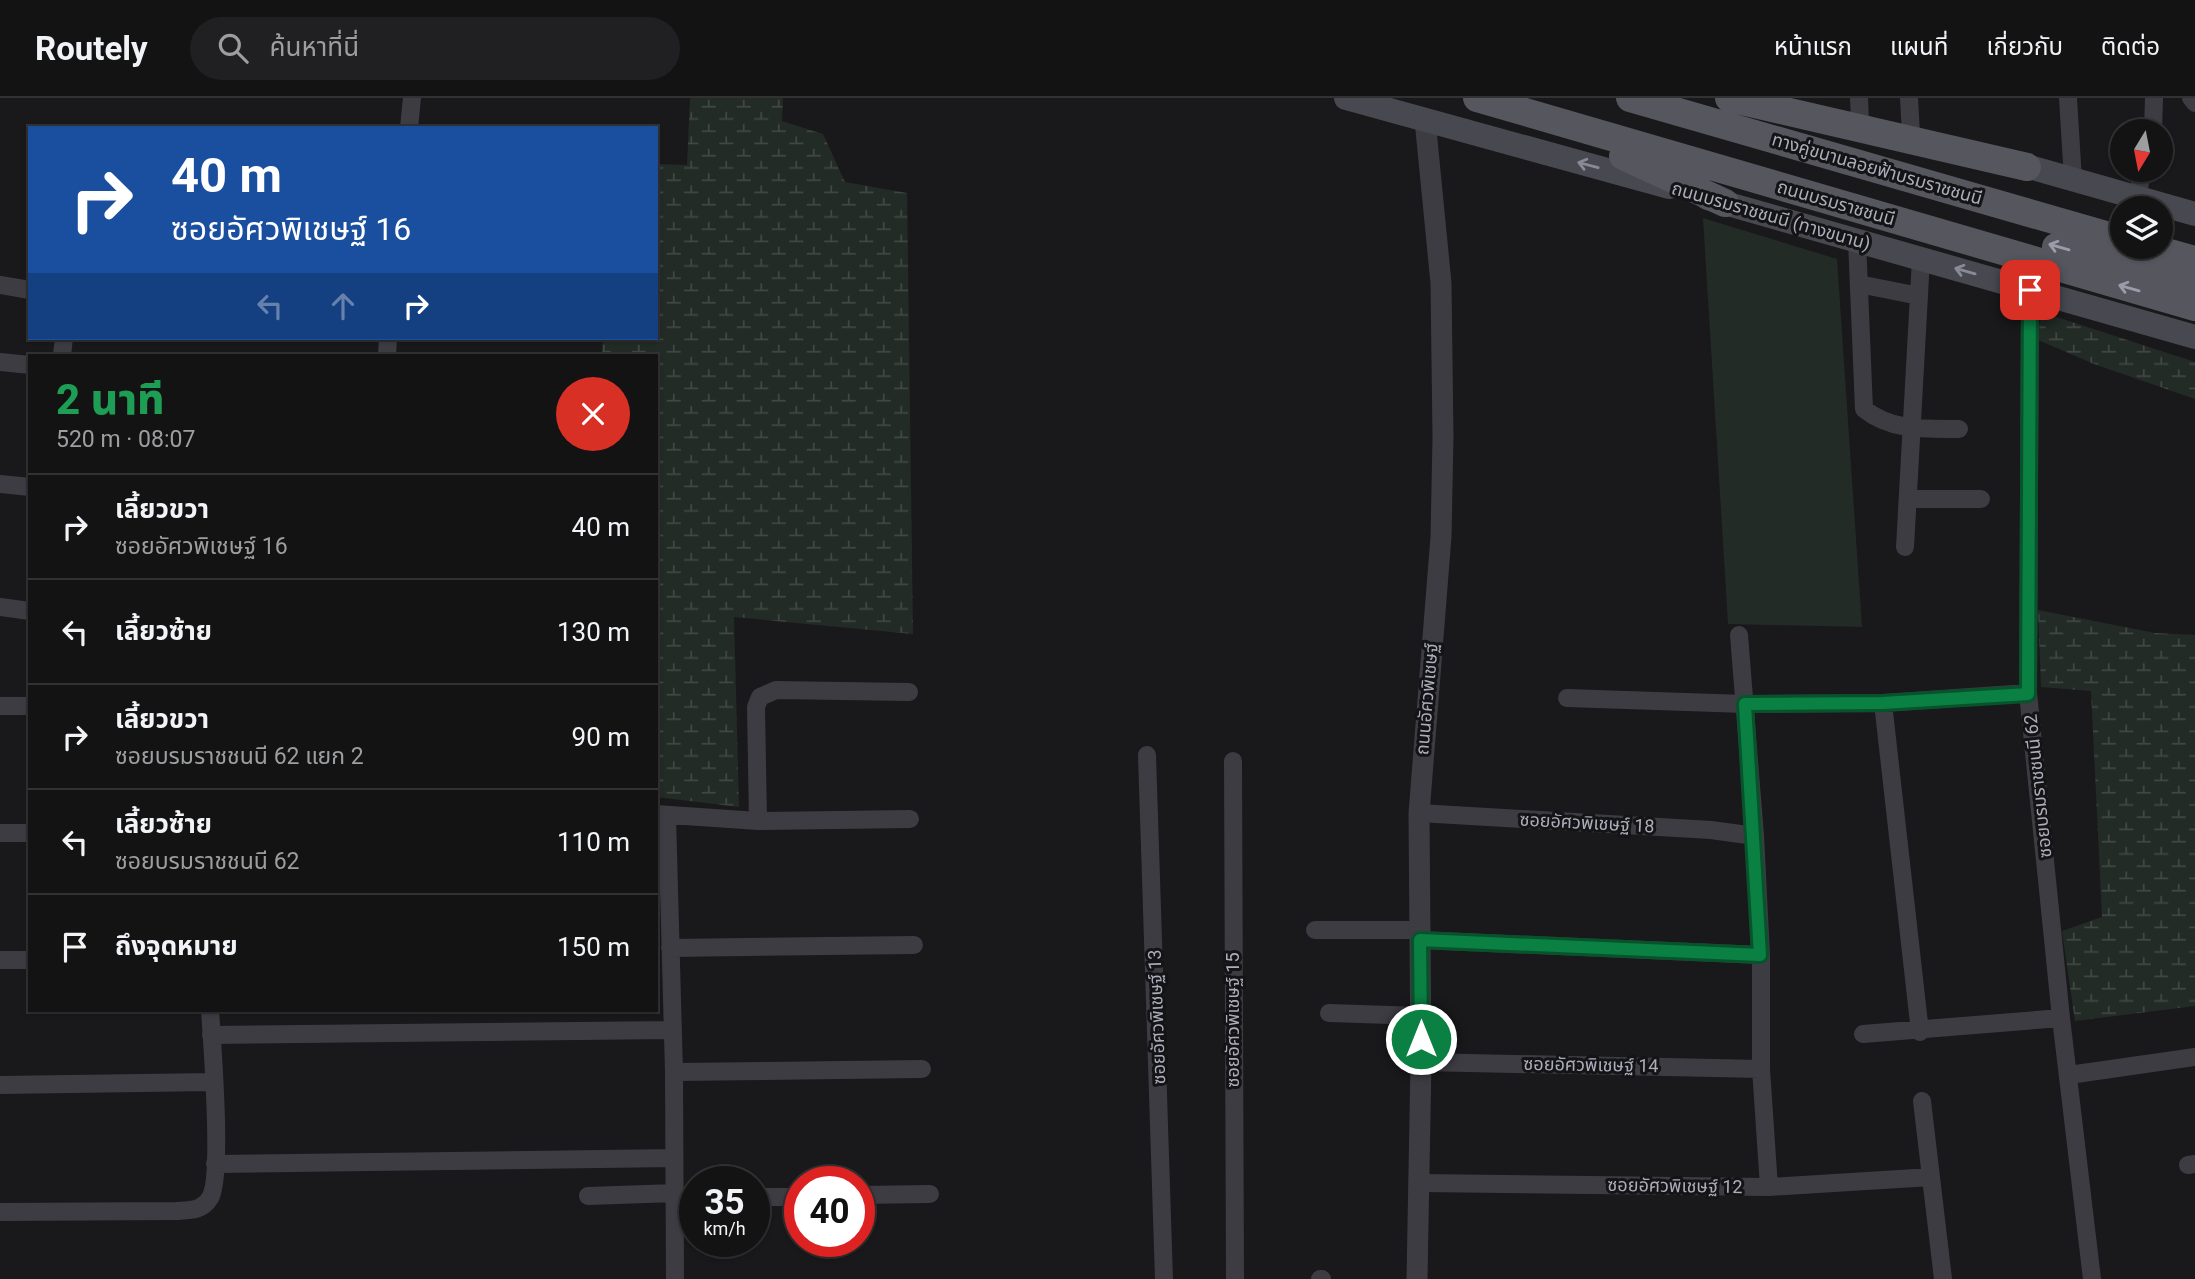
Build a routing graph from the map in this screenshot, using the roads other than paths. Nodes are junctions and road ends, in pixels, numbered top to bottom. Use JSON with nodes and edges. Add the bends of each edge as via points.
{"nodes":[{"id":1,"x":412,"y":98,"type":"edge"},
{"id":2,"x":1346,"y":98,"type":"edge"},
{"id":3,"x":1477,"y":98,"type":"edge"},
{"id":4,"x":1630,"y":98,"type":"edge"},
{"id":5,"x":1664,"y":98,"type":"edge"},
{"id":6,"x":1729,"y":98,"type":"edge"},
{"id":7,"x":1785,"y":98,"type":"edge"},
{"id":8,"x":1909,"y":98,"type":"edge"},
{"id":9,"x":2068,"y":98,"type":"edge"},
{"id":10,"x":2154,"y":98,"type":"edge"},
{"id":11,"x":2191,"y":98,"type":"edge"},
{"id":12,"x":2195,"y":103,"type":"edge"},
{"id":13,"x":1533,"y":106,"type":"edge"},
{"id":14,"x":1860,"y":109,"type":"edge"},
{"id":15,"x":2153,"y":119,"type":"edge"},
{"id":16,"x":1425,"y":120,"type":"junction"},
{"id":17,"x":410,"y":126,"type":"edge"},
{"id":18,"x":1911,"y":134,"type":"junction"},
{"id":19,"x":2027,"y":167,"type":"junction"},
{"id":20,"x":2073,"y":180,"type":"junction"},
{"id":21,"x":2132,"y":196,"type":"edge"},
{"id":22,"x":1725,"y":203,"type":"junction"},
{"id":23,"x":2173,"y":208,"type":"edge"},
{"id":24,"x":2195,"y":214,"type":"edge"},
{"id":25,"x":2110,"y":226,"type":"edge"},
{"id":26,"x":2110,"y":236,"type":"edge"},
{"id":27,"x":1857,"y":240,"type":"junction"},
{"id":28,"x":2173,"y":245,"type":"edge"},
{"id":29,"x":2195,"y":251,"type":"edge"},
{"id":30,"x":2173,"y":254,"type":"edge"},
{"id":31,"x":1921,"y":259,"type":"junction"},
{"id":32,"x":2195,"y":260,"type":"edge"},
{"id":33,"x":1858,"y":284,"type":"junction"},
{"id":34,"x":0,"y":285,"type":"edge"},
{"id":35,"x":2195,"y":286,"type":"edge"},
{"id":36,"x":28,"y":290,"type":"edge"},
{"id":37,"x":2030,"y":290,"type":"junction"},
{"id":38,"x":1919,"y":296,"type":"junction"},
{"id":39,"x":2195,"y":307,"type":"edge"},
{"id":40,"x":2195,"y":337,"type":"edge"},
{"id":41,"x":0,"y":362,"type":"edge"},
{"id":42,"x":28,"y":365,"type":"edge"},
{"id":43,"x":1911,"y":429,"type":"junction"},
{"id":44,"x":1959,"y":429,"type":"dead end"},
{"id":45,"x":0,"y":484,"type":"edge"},
{"id":46,"x":28,"y":487,"type":"edge"},
{"id":47,"x":1908,"y":499,"type":"junction"},
{"id":48,"x":1981,"y":499,"type":"dead end"},
{"id":49,"x":1905,"y":547,"type":"dead end"},
{"id":50,"x":0,"y":607,"type":"edge"},
{"id":51,"x":28,"y":611,"type":"edge"},
{"id":52,"x":1740,"y":635,"type":"dead end"},
{"id":53,"x":908,"y":692,"type":"dead end"},
{"id":54,"x":2028,"y":694,"type":"junction"},
{"id":55,"x":1567,"y":698,"type":"dead end"},
{"id":56,"x":1883,"y":703,"type":"junction"},
{"id":57,"x":1745,"y":704,"type":"junction"},
{"id":58,"x":0,"y":706,"type":"edge"},
{"id":59,"x":28,"y":706,"type":"edge"},
{"id":60,"x":1147,"y":755,"type":"dead end"},
{"id":61,"x":1233,"y":761,"type":"dead end"},
{"id":62,"x":1419,"y":813,"type":"junction"},
{"id":63,"x":662,"y":815,"type":"edge"},
{"id":64,"x":910,"y":819,"type":"dead end"},
{"id":65,"x":758,"y":821,"type":"junction"},
{"id":66,"x":0,"y":833,"type":"edge"},
{"id":67,"x":28,"y":833,"type":"edge"},
{"id":68,"x":1755,"y":836,"type":"junction"},
{"id":69,"x":662,"y":906,"type":"edge"},
{"id":70,"x":1315,"y":930,"type":"dead end"},
{"id":71,"x":1420,"y":935,"type":"junction"},
{"id":72,"x":914,"y":945,"type":"dead end"},
{"id":73,"x":670,"y":948,"type":"junction"},
{"id":74,"x":1760,"y":955,"type":"junction"},
{"id":75,"x":0,"y":960,"type":"edge"},
{"id":76,"x":28,"y":960,"type":"edge"},
{"id":77,"x":210,"y":1012,"type":"edge"},
{"id":78,"x":1329,"y":1013,"type":"dead end"},
{"id":79,"x":1421,"y":1016,"type":"junction"},
{"id":80,"x":2061,"y":1018,"type":"junction"},
{"id":81,"x":672,"y":1030,"type":"junction"},
{"id":82,"x":1920,"y":1032,"type":"junction"},
{"id":83,"x":1863,"y":1034,"type":"dead end"},
{"id":84,"x":211,"y":1035,"type":"junction"},
{"id":85,"x":2195,"y":1057,"type":"edge"},
{"id":86,"x":1421,"y":1062,"type":"junction"},
{"id":87,"x":922,"y":1069,"type":"dead end"},
{"id":88,"x":1760,"y":1069,"type":"junction"},
{"id":89,"x":674,"y":1072,"type":"junction"},
{"id":90,"x":2069,"y":1076,"type":"junction"},
{"id":91,"x":212,"y":1082,"type":"junction"},
{"id":92,"x":0,"y":1085,"type":"edge"},
{"id":93,"x":1922,"y":1101,"type":"dead end"},
{"id":94,"x":674,"y":1158,"type":"junction"},
{"id":95,"x":215,"y":1164,"type":"junction"},
{"id":96,"x":1931,"y":1177,"type":"junction"},
{"id":97,"x":1419,"y":1183,"type":"junction"},
{"id":98,"x":1769,"y":1187,"type":"junction"},
{"id":99,"x":930,"y":1194,"type":"dead end"},
{"id":100,"x":875,"y":1195,"type":"edge"},
{"id":101,"x":588,"y":1196,"type":"dead end"},
{"id":102,"x":676,"y":1196,"type":"junction"},
{"id":103,"x":679,"y":1196,"type":"edge"},
{"id":104,"x":0,"y":1212,"type":"edge"},
{"id":105,"x":675,"y":1279,"type":"edge"},
{"id":106,"x":1164,"y":1279,"type":"edge"},
{"id":107,"x":1235,"y":1279,"type":"edge"},
{"id":108,"x":1417,"y":1279,"type":"edge"},
{"id":109,"x":1943,"y":1279,"type":"edge"},
{"id":110,"x":2091,"y":1279,"type":"edge"}],
"edges":[{"from":1,"to":17,"type":"street"},
{"from":2,"to":16,"type":"main road","name":"ถนนบรมราชชนนี (ทางขนาน)"},
{"from":3,"to":13,"type":"main road","name":"ถนนบรมราชชนนี"},
{"from":4,"to":26,"type":"main road","name":"ทางคู่ขนานลอยฟ้าบรมราชชนนี"},
{"from":5,"to":25,"type":"main road"},
{"from":6,"to":19,"type":"main road"},
{"from":7,"to":14,"type":"main road"},
{"from":8,"to":18,"type":"street"},
{"from":9,"to":20,"type":"street"},
{"from":10,"to":15,"type":"street"},
{"from":11,"to":12,"type":"street"},
{"from":13,"to":22,"type":"main road"},
{"from":35,"to":13,"type":"main road","name":"ทางคู่ขนานลอยฟ้าบรมราชชนนี","one_way":true},
{"from":39,"to":13,"type":"main road","name":"ถนนบรมราชชนนี","one_way":true},
{"from":14,"to":18,"type":"main road"},
{"from":22,"to":16,"type":"main road","name":"ถนนบรมราชชนนี (ทางขนาน)","one_way":true},
{"from":16,"to":62,"type":"street","name":"ถนนอัศวพิเชษฐ์","via":[[1441,283],[1443,437],[1441,537]]},
{"from":18,"to":19,"type":"main road"},
{"from":19,"to":20,"type":"main road"},
{"from":20,"to":21,"type":"main road"},
{"from":22,"to":27,"type":"main road","name":"ถนนบรมราชชนนี (ทางขนาน)"},
{"from":23,"to":24,"type":"main road"},
{"from":27,"to":31,"type":"main road","name":"ถนนบรมราชชนนี (ทางขนาน)"},
{"from":27,"to":33,"type":"street"},
{"from":28,"to":29,"type":"main road"},
{"from":30,"to":32,"type":"main road"},
{"from":37,"to":31,"type":"main road","name":"ถนนบรมราชชนนี (ทางขนาน)","one_way":true},
{"from":31,"to":38,"type":"street"},
{"from":33,"to":38,"type":"street"},
{"from":33,"to":43,"type":"street","via":[[1864,409]]},
{"from":34,"to":36,"type":"street"},
{"from":37,"to":40,"type":"main road","name":"ถนนบรมราชชนนี (ทางขนาน)"},
{"from":37,"to":54,"type":"street","name":"ซอยบรมราชชนนี 62"},
{"from":38,"to":43,"type":"street"},
{"from":41,"to":42,"type":"street"},
{"from":43,"to":44,"type":"street"},
{"from":43,"to":47,"type":"street"},
{"from":45,"to":46,"type":"street"},
{"from":47,"to":48,"type":"street"},
{"from":47,"to":49,"type":"street"},
{"from":50,"to":51,"type":"street"},
{"from":52,"to":57,"type":"street"},
{"from":53,"to":65,"type":"street","via":[[776,690],[760,697],[756,707]]},
{"from":54,"to":56,"type":"street"},
{"from":54,"to":80,"type":"street","name":"ซอยบรมราชชนนี 62"},
{"from":55,"to":57,"type":"street"},
{"from":56,"to":57,"type":"street"},
{"from":56,"to":82,"type":"street"},
{"from":57,"to":68,"type":"street"},
{"from":58,"to":59,"type":"street"},
{"from":60,"to":106,"type":"street","name":"ซอยอัศวพิเชษฐ์ 13"},
{"from":61,"to":107,"type":"street","name":"ซอยอัศวพิเชษฐ์ 15"},
{"from":62,"to":68,"type":"street","name":"ซอยอัศวพิเชษฐ์ 18"},
{"from":62,"to":71,"type":"street","name":"ถนนอัศวพิเชษฐ์"},
{"from":63,"to":65,"type":"street"},
{"from":63,"to":69,"type":"street"},
{"from":64,"to":65,"type":"street"},
{"from":66,"to":67,"type":"street"},
{"from":68,"to":74,"type":"street"},
{"from":69,"to":73,"type":"street"},
{"from":70,"to":71,"type":"street"},
{"from":71,"to":74,"type":"street"},
{"from":71,"to":79,"type":"street","name":"ถนนอัศวพิเชษฐ์"},
{"from":72,"to":73,"type":"street"},
{"from":73,"to":81,"type":"street"},
{"from":74,"to":88,"type":"street"},
{"from":75,"to":76,"type":"street"},
{"from":77,"to":84,"type":"street"},
{"from":78,"to":79,"type":"street"},
{"from":79,"to":86,"type":"street","name":"ถนนอัศวพิเชษฐ์"},
{"from":80,"to":82,"type":"street"},
{"from":80,"to":90,"type":"street","name":"ซอยบรมราชชนนี 62"},
{"from":81,"to":84,"type":"street"},
{"from":81,"to":89,"type":"street"},
{"from":82,"to":83,"type":"street"},
{"from":84,"to":91,"type":"street"},
{"from":85,"to":90,"type":"street"},
{"from":86,"to":88,"type":"street","name":"ซอยอัศวพิเชษฐ์ 14"},
{"from":86,"to":97,"type":"street","name":"ถนนอัศวพิเชษฐ์"},
{"from":87,"to":89,"type":"street"},
{"from":88,"to":98,"type":"street"},
{"from":89,"to":94,"type":"street"},
{"from":90,"to":110,"type":"street","name":"ซอยบรมราชชนนี 62"},
{"from":91,"to":92,"type":"street"},
{"from":91,"to":95,"type":"street"},
{"from":93,"to":96,"type":"street"},
{"from":94,"to":95,"type":"street"},
{"from":94,"to":102,"type":"street"},
{"from":95,"to":104,"type":"street","via":[[212,1195],[195,1210]]},
{"from":96,"to":98,"type":"street","name":"ซอยอัศวพิเชษฐ์ 12"},
{"from":96,"to":109,"type":"street"},
{"from":97,"to":98,"type":"street","name":"ซอยอัศวพิเชษฐ์ 12"},
{"from":97,"to":108,"type":"street","name":"ถนนอัศวพิเชษฐ์"},
{"from":99,"to":100,"type":"street"},
{"from":101,"to":102,"type":"street"},
{"from":102,"to":103,"type":"street"},
{"from":102,"to":105,"type":"street"}]}
